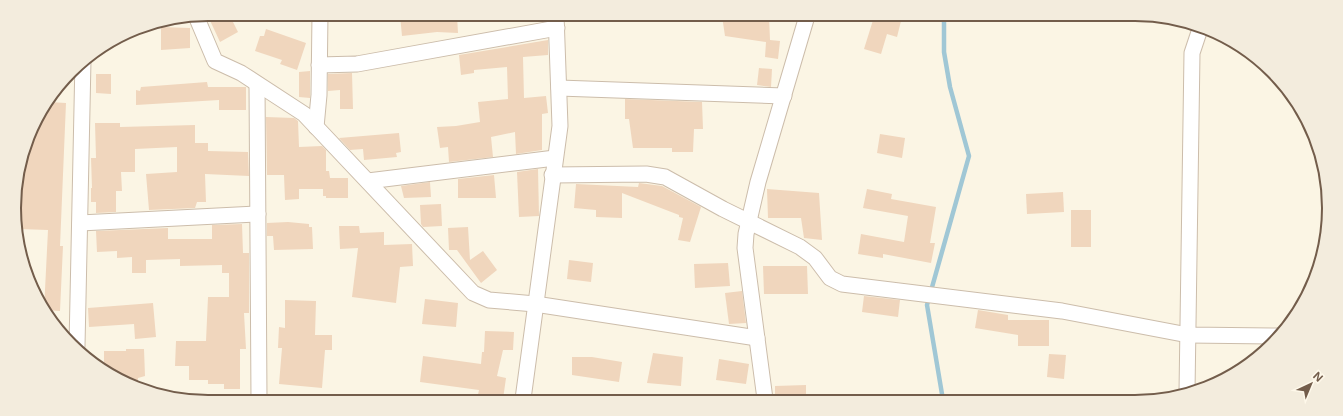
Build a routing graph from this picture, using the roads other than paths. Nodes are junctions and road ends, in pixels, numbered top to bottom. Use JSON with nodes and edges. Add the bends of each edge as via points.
{"nodes":[{"id":1,"x":198,"y":21,"type":"edge"},
{"id":2,"x":320,"y":21,"type":"edge"},
{"id":3,"x":806,"y":21,"type":"edge"},
{"id":4,"x":556,"y":22,"type":"edge"},
{"id":5,"x":1199,"y":32,"type":"edge"},
{"id":6,"x":319,"y":65,"type":"junction"},
{"id":7,"x":79,"y":73,"type":"edge"},
{"id":8,"x":257,"y":84,"type":"junction"},
{"id":9,"x":559,"y":88,"type":"junction"},
{"id":10,"x":784,"y":96,"type":"junction"},
{"id":11,"x":316,"y":127,"type":"junction"},
{"id":12,"x":555,"y":158,"type":"junction"},
{"id":13,"x":552,"y":175,"type":"junction"},
{"id":14,"x":368,"y":182,"type":"junction"},
{"id":15,"x":258,"y":214,"type":"junction"},
{"id":16,"x":748,"y":222,"type":"junction"},
{"id":17,"x":80,"y":223,"type":"junction"},
{"id":18,"x":535,"y":304,"type":"junction"},
{"id":19,"x":1188,"y":335,"type":"junction"},
{"id":20,"x":1271,"y":336,"type":"edge"},
{"id":21,"x":757,"y":338,"type":"junction"},
{"id":22,"x":77,"y":341,"type":"edge"},
{"id":23,"x":1187,"y":388,"type":"edge"},
{"id":24,"x":259,"y":395,"type":"edge"},
{"id":25,"x":524,"y":395,"type":"edge"},
{"id":26,"x":764,"y":395,"type":"edge"}],
"edges":[{"from":1,"to":8,"type":"street","via":[[216,62],[241,73]]},
{"from":2,"to":6,"type":"street"},
{"from":3,"to":10,"type":"street"},
{"from":4,"to":6,"type":"street","via":[[357,64]]},
{"from":4,"to":9,"type":"street"},
{"from":5,"to":19,"type":"street","via":[[1192,53]]},
{"from":6,"to":11,"type":"street"},
{"from":7,"to":17,"type":"street"},
{"from":8,"to":11,"type":"street","via":[[304,114]]},
{"from":8,"to":15,"type":"street"},
{"from":9,"to":10,"type":"street"},
{"from":9,"to":12,"type":"street","via":[[560,126]]},
{"from":10,"to":16,"type":"street"},
{"from":11,"to":14,"type":"street"},
{"from":12,"to":13,"type":"street"},
{"from":12,"to":14,"type":"street"},
{"from":13,"to":16,"type":"street","via":[[646,174],[665,177]]},
{"from":13,"to":18,"type":"street"},
{"from":14,"to":18,"type":"street","via":[[473,292],[489,300]]},
{"from":15,"to":17,"type":"street"},
{"from":15,"to":24,"type":"street"},
{"from":16,"to":19,"type":"street","via":[[800,247],[815,258],[830,278],[842,284],[1062,311]]},
{"from":16,"to":21,"type":"street","via":[[745,248]]},
{"from":17,"to":22,"type":"street"},
{"from":18,"to":21,"type":"street"},
{"from":18,"to":25,"type":"street"},
{"from":19,"to":20,"type":"street"},
{"from":19,"to":23,"type":"street"},
{"from":21,"to":26,"type":"street"}]}
